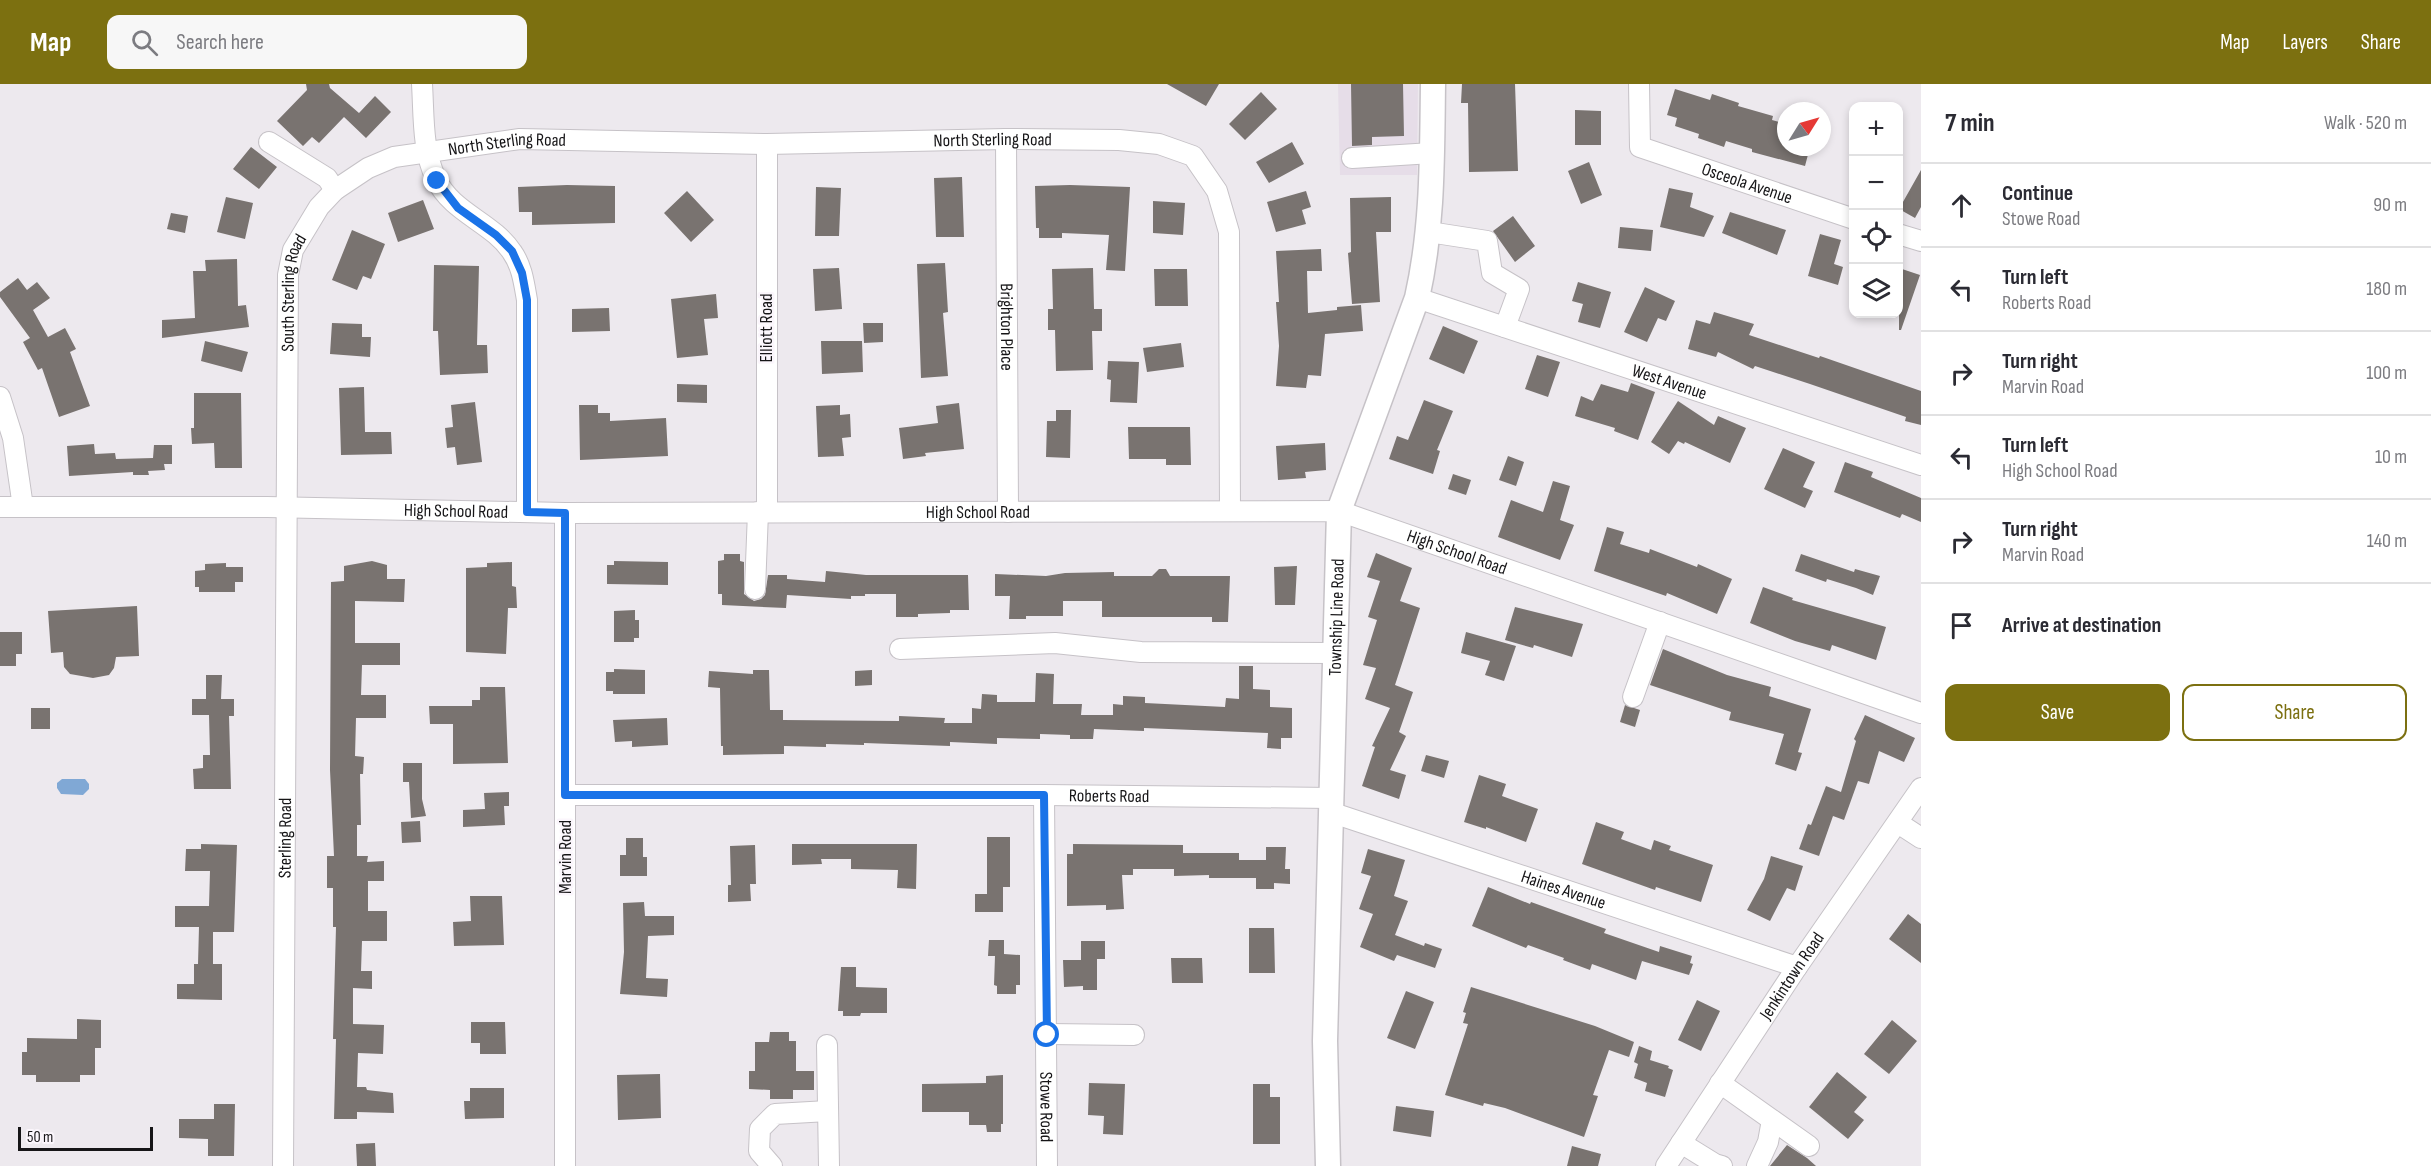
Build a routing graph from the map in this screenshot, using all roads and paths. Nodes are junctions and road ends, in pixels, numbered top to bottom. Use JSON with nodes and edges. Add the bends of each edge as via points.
{"nodes":[{"id":1,"x":422,"y":84,"type":"edge"},
{"id":2,"x":1432,"y":84,"type":"edge"},
{"id":3,"x":1639,"y":84,"type":"edge"},
{"id":4,"x":1006,"y":139,"type":"junction"},
{"id":5,"x":269,"y":142,"type":"dead end"},
{"id":6,"x":767,"y":144,"type":"junction"},
{"id":7,"x":426,"y":151,"type":"junction"},
{"id":8,"x":1432,"y":153,"type":"junction"},
{"id":9,"x":1352,"y":158,"type":"dead end"},
{"id":10,"x":335,"y":190,"type":"junction"},
{"id":11,"x":1849,"y":217,"type":"edge"},
{"id":12,"x":1429,"y":232,"type":"junction"},
{"id":13,"x":1903,"y":235,"type":"edge"},
{"id":14,"x":1921,"y":241,"type":"edge"},
{"id":15,"x":1417,"y":298,"type":"junction"},
{"id":16,"x":1506,"y":327,"type":"junction"},
{"id":17,"x":0,"y":397,"type":"edge"},
{"id":18,"x":1921,"y":465,"type":"edge"},
{"id":19,"x":0,"y":507,"type":"edge"},
{"id":20,"x":23,"y":507,"type":"junction"},
{"id":21,"x":287,"y":508,"type":"junction"},
{"id":22,"x":1230,"y":511,"type":"junction"},
{"id":23,"x":1339,"y":511,"type":"junction"},
{"id":24,"x":527,"y":512,"type":"junction"},
{"id":25,"x":762,"y":512,"type":"junction"},
{"id":26,"x":1008,"y":512,"type":"junction"},
{"id":27,"x":565,"y":513,"type":"junction"},
{"id":28,"x":755,"y":589,"type":"dead end"},
{"id":29,"x":1660,"y":622,"type":"junction"},
{"id":30,"x":900,"y":649,"type":"dead end"},
{"id":31,"x":1335,"y":653,"type":"junction"},
{"id":32,"x":1633,"y":697,"type":"dead end"},
{"id":33,"x":1921,"y":713,"type":"edge"},
{"id":34,"x":1921,"y":788,"type":"edge"},
{"id":35,"x":565,"y":795,"type":"junction"},
{"id":36,"x":1044,"y":795,"type":"junction"},
{"id":37,"x":1330,"y":805,"type":"junction"},
{"id":38,"x":1898,"y":822,"type":"junction"},
{"id":39,"x":1921,"y":838,"type":"edge"},
{"id":40,"x":1797,"y":967,"type":"junction"},
{"id":41,"x":1047,"y":1035,"type":"junction"},
{"id":42,"x":1134,"y":1035,"type":"dead end"},
{"id":43,"x":827,"y":1045,"type":"dead end"},
{"id":44,"x":1720,"y":1083,"type":"junction"},
{"id":45,"x":828,"y":1111,"type":"junction"},
{"id":46,"x":1772,"y":1120,"type":"junction"},
{"id":47,"x":1681,"y":1143,"type":"junction"},
{"id":48,"x":1809,"y":1146,"type":"dead end"},
{"id":49,"x":283,"y":1166,"type":"edge"},
{"id":50,"x":565,"y":1166,"type":"edge"},
{"id":51,"x":772,"y":1166,"type":"edge"},
{"id":52,"x":829,"y":1166,"type":"edge"},
{"id":53,"x":1047,"y":1166,"type":"edge"},
{"id":54,"x":1328,"y":1166,"type":"edge"},
{"id":55,"x":1666,"y":1166,"type":"edge"},
{"id":56,"x":1722,"y":1166,"type":"edge"},
{"id":57,"x":1757,"y":1166,"type":"edge"}],
"edges":[{"from":1,"to":7,"type":"street"},
{"from":2,"to":8,"type":"main road","name":"Township Line Road"},
{"from":3,"to":11,"type":"street","name":"Osceola Avenue","via":[[1640,147]]},
{"from":4,"to":6,"type":"street","name":"North Sterling Road"},
{"from":4,"to":22,"type":"street","name":"North Sterling Road","via":[[1159,144],[1193,156],[1217,191],[1229,232]]},
{"from":4,"to":26,"type":"street","name":"Brighton Place"},
{"from":5,"to":10,"type":"street","via":[[327,178]]},
{"from":6,"to":7,"type":"street","name":"North Sterling Road","via":[[520,139]]},
{"from":6,"to":25,"type":"street","name":"Elliott Road"},
{"from":7,"to":10,"type":"street","name":"South Sterling Road","via":[[394,157],[368,168]]},
{"from":7,"to":24,"type":"street","via":[[437,181],[458,208],[512,251],[522,273],[527,300]]},
{"from":8,"to":9,"type":"street"},
{"from":8,"to":12,"type":"main road","name":"Township Line Road"},
{"from":10,"to":21,"type":"street","name":"South Sterling Road","via":[[305,228],[293,250],[288,275]]},
{"from":12,"to":15,"type":"main road","name":"Township Line Road"},
{"from":12,"to":16,"type":"street","via":[[1487,240],[1492,273],[1519,289]]},
{"from":13,"to":14,"type":"street"},
{"from":15,"to":16,"type":"street","name":"West Avenue"},
{"from":15,"to":23,"type":"main road","name":"Township Line Road"},
{"from":16,"to":18,"type":"street","name":"West Avenue"},
{"from":17,"to":20,"type":"street","via":[[13,438]]},
{"from":19,"to":20,"type":"street","name":"High School Road"},
{"from":20,"to":21,"type":"street","name":"High School Road"},
{"from":21,"to":24,"type":"street","name":"High School Road"},
{"from":21,"to":49,"type":"street","name":"Sterling Road"},
{"from":22,"to":23,"type":"street","name":"High School Road"},
{"from":22,"to":26,"type":"street","name":"High School Road"},
{"from":23,"to":29,"type":"street","name":"High School Road"},
{"from":23,"to":31,"type":"main road","name":"Township Line Road"},
{"from":24,"to":27,"type":"street","name":"High School Road"},
{"from":25,"to":26,"type":"street","name":"High School Road"},
{"from":25,"to":27,"type":"street","name":"High School Road"},
{"from":25,"to":28,"type":"street","name":"Elliott Road"},
{"from":27,"to":35,"type":"street","name":"Marvin Road"},
{"from":29,"to":32,"type":"street"},
{"from":29,"to":33,"type":"street","name":"High School Road"},
{"from":30,"to":31,"type":"street","via":[[1055,643],[1141,652]]},
{"from":31,"to":37,"type":"main road","name":"Township Line Road"},
{"from":34,"to":38,"type":"street","name":"Jenkintown Road"},
{"from":35,"to":36,"type":"street","name":"Roberts Road"},
{"from":35,"to":50,"type":"street","name":"Marvin Road"},
{"from":36,"to":37,"type":"street","name":"Roberts Road"},
{"from":36,"to":41,"type":"street","name":"Stowe Road"},
{"from":37,"to":40,"type":"street","name":"Haines Avenue"},
{"from":37,"to":54,"type":"main road","name":"Township Line Road","via":[[1325,1041]]},
{"from":38,"to":39,"type":"street"},
{"from":38,"to":40,"type":"street","name":"Jenkintown Road"},
{"from":40,"to":44,"type":"street","name":"Jenkintown Road"},
{"from":41,"to":42,"type":"street"},
{"from":41,"to":53,"type":"street","name":"Stowe Road"},
{"from":43,"to":45,"type":"street"},
{"from":44,"to":46,"type":"street"},
{"from":44,"to":47,"type":"street","name":"Jenkintown Road"},
{"from":45,"to":51,"type":"street","via":[[775,1114],[760,1129],[759,1151]]},
{"from":45,"to":52,"type":"street"},
{"from":46,"to":48,"type":"street"},
{"from":46,"to":57,"type":"street","via":[[1768,1142]]},
{"from":47,"to":55,"type":"street","name":"Jenkintown Road"},
{"from":47,"to":56,"type":"street"}]}
